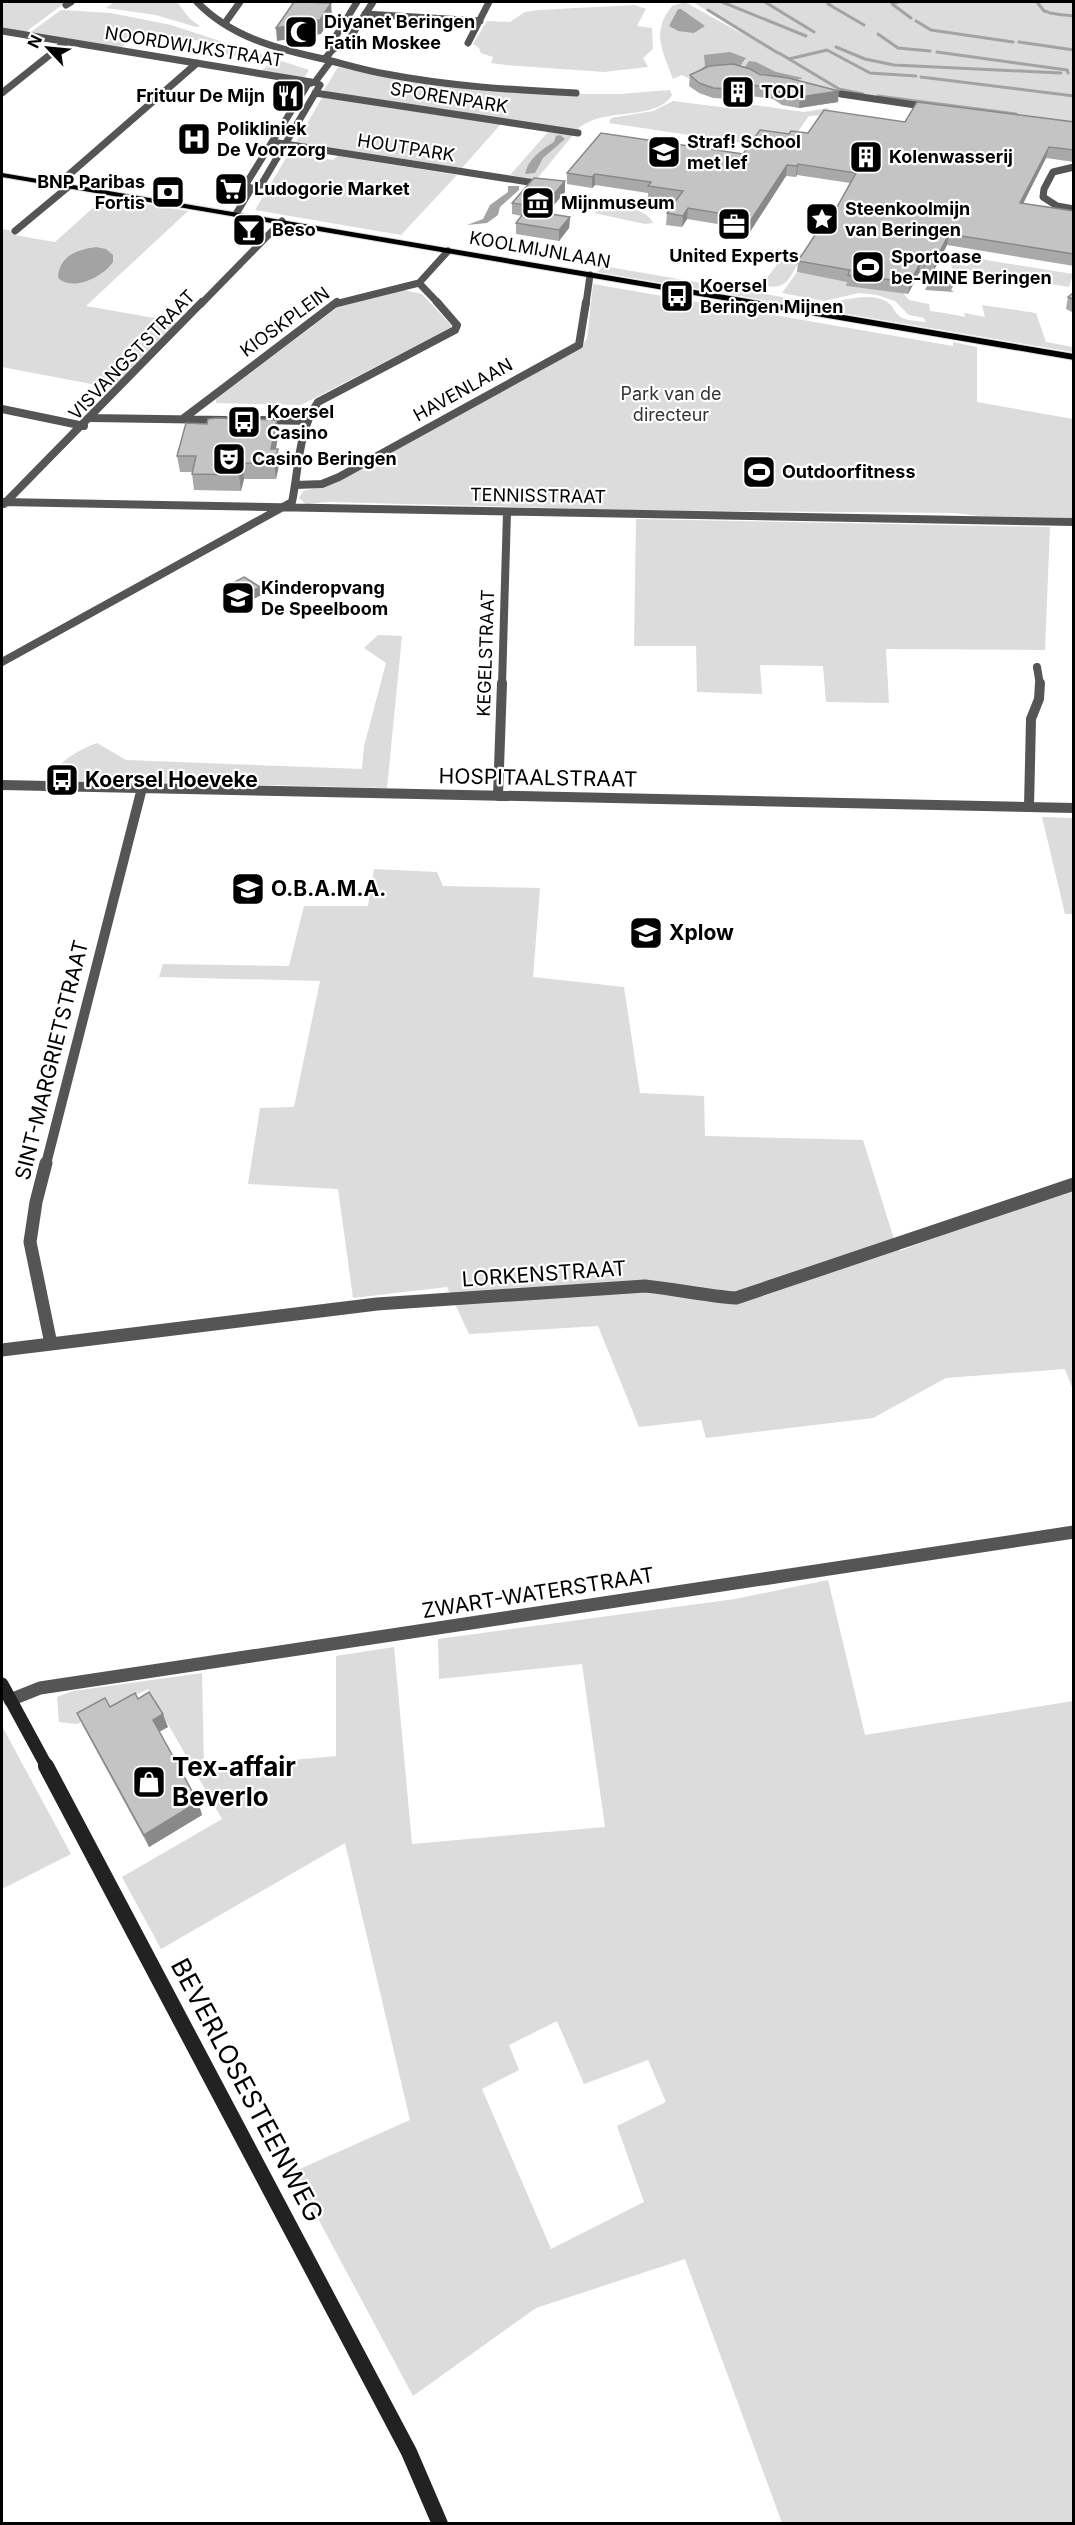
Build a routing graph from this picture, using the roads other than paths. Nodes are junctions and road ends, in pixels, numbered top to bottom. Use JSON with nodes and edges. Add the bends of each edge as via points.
{"nodes":[{"id":1,"x":197,"y":2,"type":"edge"},
{"id":2,"x":240,"y":2,"type":"edge"},
{"id":3,"x":357,"y":2,"type":"edge"},
{"id":4,"x":373,"y":2,"type":"edge"},
{"id":5,"x":489,"y":2,"type":"edge"},
{"id":6,"x":365,"y":14,"type":"junction"},
{"id":7,"x":480,"y":21,"type":"junction"},
{"id":8,"x":225,"y":23,"type":"dead end"},
{"id":9,"x":2,"y":31,"type":"edge"},
{"id":10,"x":66,"y":42,"type":"junction"},
{"id":11,"x":468,"y":44,"type":"dead end"},
{"id":12,"x":332,"y":50,"type":"junction"},
{"id":13,"x":327,"y":61,"type":"junction"},
{"id":14,"x":197,"y":63,"type":"junction"},
{"id":15,"x":313,"y":82,"type":"junction"},
{"id":16,"x":2,"y":93,"type":"edge"},
{"id":17,"x":315,"y":93,"type":"junction"},
{"id":18,"x":576,"y":93,"type":"dead end"},
{"id":19,"x":841,"y":94,"type":"dead end"},
{"id":20,"x":932,"y":108,"type":"edge"},
{"id":21,"x":578,"y":133,"type":"dead end"},
{"id":22,"x":272,"y":142,"type":"junction"},
{"id":23,"x":285,"y":144,"type":"junction"},
{"id":24,"x":1074,"y":167,"type":"edge"},
{"id":25,"x":2,"y":175,"type":"edge"},
{"id":26,"x":536,"y":183,"type":"edge"},
{"id":27,"x":57,"y":185,"type":"junction"},
{"id":28,"x":68,"y":187,"type":"junction"},
{"id":29,"x":251,"y":189,"type":"junction"},
{"id":30,"x":1074,"y":209,"type":"edge"},
{"id":31,"x":236,"y":214,"type":"junction"},
{"id":32,"x":282,"y":221,"type":"junction"},
{"id":33,"x":15,"y":231,"type":"dead end"},
{"id":34,"x":448,"y":250,"type":"junction"},
{"id":35,"x":590,"y":275,"type":"junction"},
{"id":36,"x":419,"y":283,"type":"junction"},
{"id":37,"x":1074,"y":357,"type":"edge"},
{"id":38,"x":2,"y":409,"type":"edge"},
{"id":39,"x":91,"y":418,"type":"junction"},
{"id":40,"x":184,"y":418,"type":"junction"},
{"id":41,"x":309,"y":418,"type":"junction"},
{"id":42,"x":230,"y":420,"type":"edge"},
{"id":43,"x":252,"y":420,"type":"edge"},
{"id":44,"x":84,"y":426,"type":"junction"},
{"id":45,"x":296,"y":485,"type":"junction"},
{"id":46,"x":3,"y":504,"type":"edge"},
{"id":47,"x":285,"y":507,"type":"junction"},
{"id":48,"x":507,"y":512,"type":"junction"},
{"id":49,"x":1074,"y":522,"type":"edge"},
{"id":50,"x":2,"y":662,"type":"edge"},
{"id":51,"x":1037,"y":667,"type":"dead end"},
{"id":52,"x":2,"y":785,"type":"edge"},
{"id":53,"x":142,"y":788,"type":"junction"},
{"id":54,"x":498,"y":796,"type":"junction"},
{"id":55,"x":1029,"y":807,"type":"junction"},
{"id":56,"x":1074,"y":808,"type":"edge"},
{"id":57,"x":1074,"y":1184,"type":"edge"},
{"id":58,"x":51,"y":1344,"type":"junction"},
{"id":59,"x":2,"y":1350,"type":"edge"},
{"id":60,"x":1074,"y":1532,"type":"edge"},
{"id":61,"x":2,"y":1684,"type":"edge"},
{"id":62,"x":10,"y":1700,"type":"junction"},
{"id":63,"x":440,"y":2523,"type":"edge"}],
"edges":[{"from":1,"to":13,"type":"street","via":[[236,32]]},
{"from":2,"to":8,"type":"street"},
{"from":3,"to":12,"type":"street","via":[[334,39]]},
{"from":4,"to":6,"type":"street"},
{"from":5,"to":7,"type":"street"},
{"from":6,"to":7,"type":"street"},
{"from":6,"to":12,"type":"street","via":[[348,41]]},
{"from":7,"to":11,"type":"street"},
{"from":9,"to":10,"type":"street","name":"NOORDWIJKSTRAAT"},
{"from":10,"to":14,"type":"street","name":"NOORDWIJKSTRAAT"},
{"from":10,"to":16,"type":"street"},
{"from":12,"to":13,"type":"street"},
{"from":13,"to":15,"type":"street"},
{"from":13,"to":18,"type":"street","via":[[440,84]]},
{"from":14,"to":15,"type":"street","name":"NOORDWIJKSTRAAT"},
{"from":14,"to":27,"type":"street"},
{"from":15,"to":17,"type":"street","via":[[320,85]]},
{"from":15,"to":22,"type":"street"},
{"from":17,"to":21,"type":"street","name":"SPORENPARK"},
{"from":17,"to":23,"type":"street"},
{"from":19,"to":20,"type":"street"},
{"from":22,"to":23,"type":"street","name":"HOUTPARK"},
{"from":22,"to":29,"type":"street","via":[[246,184]]},
{"from":23,"to":26,"type":"street","name":"HOUTPARK"},
{"from":23,"to":29,"type":"street","via":[[261,184]]},
{"from":24,"to":30,"type":"street","via":[[1053,172],[1042,193],[1052,204]]},
{"from":25,"to":27,"type":"main road","name":"KOOLMIJNLAAN"},
{"from":27,"to":28,"type":"main road","name":"KOOLMIJNLAAN"},
{"from":28,"to":31,"type":"main road","name":"KOOLMIJNLAAN"},
{"from":28,"to":33,"type":"street"},
{"from":29,"to":31,"type":"street"},
{"from":31,"to":32,"type":"main road","name":"KOOLMIJNLAAN"},
{"from":32,"to":34,"type":"main road","name":"KOOLMIJNLAAN"},
{"from":32,"to":39,"type":"street","name":"VISVANGSTSTRAAT"},
{"from":34,"to":35,"type":"main road","name":"KOOLMIJNLAAN"},
{"from":34,"to":36,"type":"street"},
{"from":35,"to":37,"type":"main road","name":"KOOLMIJNLAAN"},
{"from":35,"to":45,"type":"street","name":"HAVENLAAN","via":[[579,345],[339,477],[322,484]]},
{"from":36,"to":40,"type":"street","name":"KIOSKPLEIN","via":[[339,301]]},
{"from":36,"to":41,"type":"street","via":[[454,320],[455,330],[318,402]]},
{"from":38,"to":44,"type":"street"},
{"from":39,"to":40,"type":"street"},
{"from":39,"to":44,"type":"street","name":"VISVANGSTSTRAAT"},
{"from":40,"to":42,"type":"street"},
{"from":41,"to":43,"type":"street"},
{"from":41,"to":45,"type":"street"},
{"from":44,"to":46,"type":"street","name":"VISVANGSTSTRAAT"},
{"from":45,"to":47,"type":"street","via":[[292,502]]},
{"from":46,"to":47,"type":"street","name":"TENNISSTRAAT"},
{"from":47,"to":48,"type":"street","name":"TENNISSTRAAT"},
{"from":47,"to":50,"type":"street"},
{"from":48,"to":49,"type":"street","name":"TENNISSTRAAT"},
{"from":48,"to":54,"type":"street","name":"KEGELSTRAAT"},
{"from":51,"to":55,"type":"street","via":[[1039,699],[1031,719]]},
{"from":52,"to":53,"type":"street","name":"HOSPITAALSTRAAT"},
{"from":53,"to":54,"type":"street","name":"HOSPITAALSTRAAT"},
{"from":53,"to":58,"type":"street","name":"SINT-MARGRIETSTRAAT","via":[[36,1202],[30,1242]]},
{"from":54,"to":55,"type":"street","name":"HOSPITAALSTRAAT"},
{"from":55,"to":56,"type":"street","name":"HOSPITAALSTRAAT"},
{"from":57,"to":58,"type":"street","name":"LORKENSTRAAT","via":[[736,1298],[645,1286],[377,1304]]},
{"from":58,"to":59,"type":"street","name":"LORKENSTRAAT"},
{"from":60,"to":62,"type":"street","name":"ZWART-WATERSTRAAT","via":[[40,1688]]},
{"from":61,"to":62,"type":"street","name":"BEVERLOSESTEENWEG"},
{"from":62,"to":63,"type":"street","name":"BEVERLOSESTEENWEG","via":[[409,2452]]}]}
